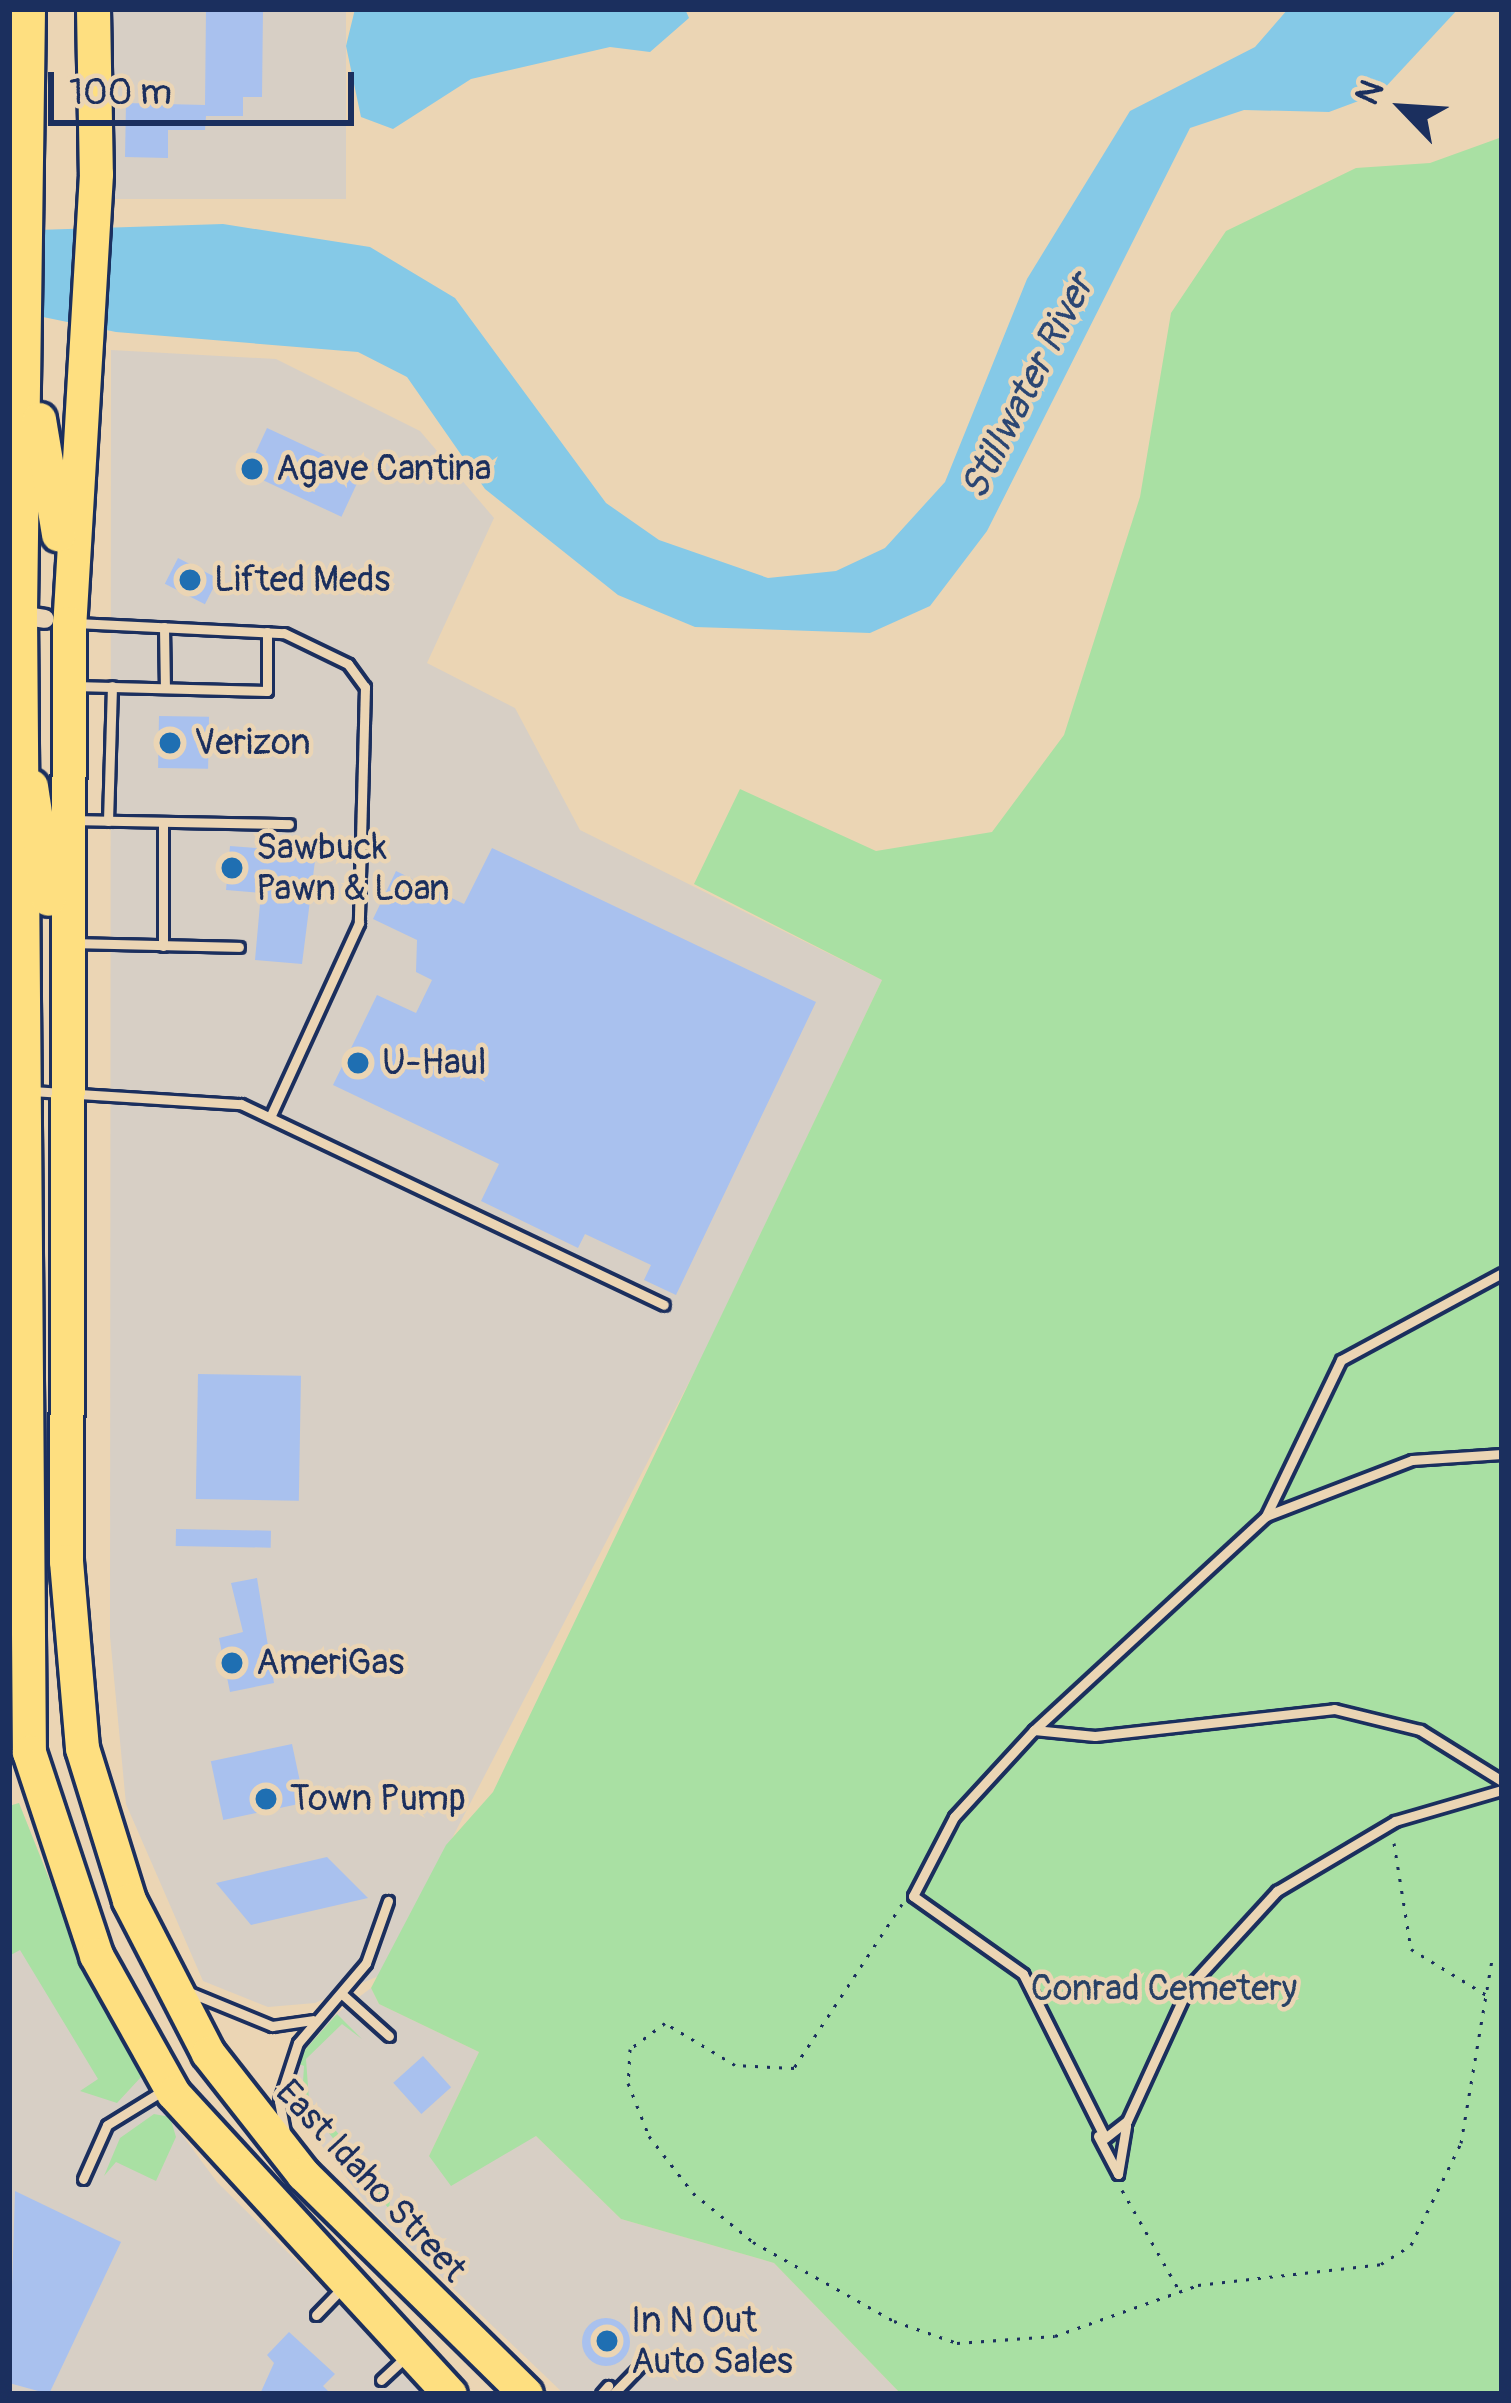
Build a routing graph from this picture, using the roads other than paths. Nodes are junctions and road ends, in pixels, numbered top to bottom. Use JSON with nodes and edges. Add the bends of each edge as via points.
{"nodes":[{"id":1,"x":28,"y":9,"type":"edge"},
{"id":2,"x":93,"y":9,"type":"edge"},
{"id":3,"x":26,"y":374,"type":"junction"},
{"id":4,"x":36,"y":617,"type":"edge"},
{"id":5,"x":164,"y":627,"type":"junction"},
{"id":6,"x":267,"y":632,"type":"junction"},
{"id":7,"x":15,"y":663,"type":"edge"},
{"id":8,"x":69,"y":686,"type":"junction"},
{"id":9,"x":112,"y":686,"type":"junction"},
{"id":10,"x":165,"y":688,"type":"junction"},
{"id":11,"x":21,"y":761,"type":"junction"},
{"id":12,"x":69,"y":820,"type":"junction"},
{"id":13,"x":108,"y":821,"type":"junction"},
{"id":14,"x":163,"y":822,"type":"junction"},
{"id":15,"x":289,"y":824,"type":"dead end"},
{"id":16,"x":70,"y":943,"type":"junction"},
{"id":17,"x":163,"y":946,"type":"junction"},
{"id":18,"x":239,"y":947,"type":"dead end"},
{"id":19,"x":70,"y":1091,"type":"junction"},
{"id":20,"x":16,"y":1092,"type":"edge"},
{"id":21,"x":271,"y":1115,"type":"junction"},
{"id":22,"x":1502,"y":1273,"type":"edge"},
{"id":23,"x":664,"y":1305,"type":"dead end"},
{"id":24,"x":1502,"y":1454,"type":"edge"},
{"id":25,"x":1266,"y":1516,"type":"junction"},
{"id":26,"x":1034,"y":1730,"type":"junction"},
{"id":27,"x":19,"y":1761,"type":"edge"},
{"id":28,"x":1502,"y":1786,"type":"edge"},
{"id":29,"x":388,"y":1900,"type":"dead end"},
{"id":30,"x":159,"y":1966,"type":"junction"},
{"id":31,"x":342,"y":1994,"type":"junction"},
{"id":32,"x":318,"y":2018,"type":"junction"},
{"id":33,"x":389,"y":2036,"type":"dead end"},
{"id":34,"x":169,"y":2087,"type":"junction"},
{"id":35,"x":1127,"y":2121,"type":"junction"},
{"id":36,"x":1091,"y":2124,"type":"junction"},
{"id":37,"x":303,"y":2174,"type":"junction"},
{"id":38,"x":83,"y":2179,"type":"dead end"},
{"id":39,"x":342,"y":2288,"type":"junction"},
{"id":40,"x":316,"y":2315,"type":"dead end"},
{"id":41,"x":408,"y":2355,"type":"junction"},
{"id":42,"x":644,"y":2362,"type":"dead end"},
{"id":43,"x":381,"y":2380,"type":"dead end"},
{"id":44,"x":608,"y":2391,"type":"edge"},
{"id":45,"x":450,"y":2394,"type":"edge"},
{"id":46,"x":526,"y":2394,"type":"edge"}],
"edges":[{"from":1,"to":3,"type":"highway","name":"East Idaho Street"},
{"from":2,"to":4,"type":"highway","name":"East Idaho Street","via":[[96,174],[83,333]]},
{"from":3,"to":4,"type":"highway","name":"East Idaho Street"},
{"from":3,"to":4,"type":"highway"},
{"from":4,"to":5,"type":"lane"},
{"from":4,"to":7,"type":"highway","name":"East Idaho Street"},
{"from":4,"to":8,"type":"highway","name":"East Idaho Street"},
{"from":5,"to":6,"type":"lane"},
{"from":5,"to":10,"type":"lane"},
{"from":6,"to":10,"type":"lane","via":[[266,691]]},
{"from":6,"to":21,"type":"lane","via":[[315,643],[365,687],[359,923]]},
{"from":7,"to":11,"type":"highway","name":"East Idaho Street"},
{"from":8,"to":9,"type":"lane"},
{"from":8,"to":12,"type":"highway","name":"East Idaho Street"},
{"from":9,"to":10,"type":"lane"},
{"from":9,"to":13,"type":"lane"},
{"from":11,"to":19,"type":"highway","via":[[44,823],[56,1042]]},
{"from":11,"to":20,"type":"highway","name":"East Idaho Street"},
{"from":12,"to":13,"type":"lane"},
{"from":12,"to":16,"type":"highway","name":"East Idaho Street"},
{"from":13,"to":14,"type":"lane"},
{"from":14,"to":15,"type":"lane"},
{"from":14,"to":17,"type":"lane"},
{"from":16,"to":17,"type":"lane"},
{"from":16,"to":19,"type":"highway","name":"East Idaho Street"},
{"from":17,"to":18,"type":"lane"},
{"from":19,"to":20,"type":"lane"},
{"from":19,"to":21,"type":"lane","via":[[218,1098]]},
{"from":19,"to":30,"type":"highway","name":"East Idaho Street","via":[[73,1679],[110,1849]]},
{"from":20,"to":27,"type":"highway","name":"East Idaho Street"},
{"from":21,"to":23,"type":"lane"},
{"from":22,"to":25,"type":"lane","via":[[1341,1360],[1302,1421]]},
{"from":24,"to":25,"type":"lane","via":[[1412,1460]]},
{"from":25,"to":26,"type":"lane"},
{"from":26,"to":28,"type":"lane","via":[[1095,1736],[1334,1708],[1420,1730]]},
{"from":26,"to":36,"type":"lane","via":[[954,1817],[912,1885],[926,1913],[1023,1974]]},
{"from":27,"to":34,"type":"highway","name":"East Idaho Street","via":[[96,1955]]},
{"from":28,"to":35,"type":"lane","via":[[1390,1823],[1277,1891],[1224,1942],[1173,2012]]},
{"from":29,"to":31,"type":"lane"},
{"from":30,"to":32,"type":"lane","via":[[239,2017],[272,2026]]},
{"from":30,"to":37,"type":"highway","name":"East Idaho Street","via":[[242,2102]]},
{"from":31,"to":32,"type":"lane"},
{"from":31,"to":33,"type":"lane"},
{"from":32,"to":37,"type":"lane","via":[[280,2101]]},
{"from":34,"to":38,"type":"lane","via":[[107,2126]]},
{"from":34,"to":39,"type":"highway","name":"East Idaho Street"},
{"from":35,"to":36,"type":"lane","via":[[1105,2138]]},
{"from":35,"to":36,"type":"lane","via":[[1118,2174]]},
{"from":37,"to":46,"type":"highway","name":"East Idaho Street"},
{"from":39,"to":40,"type":"lane"},
{"from":39,"to":41,"type":"highway","name":"East Idaho Street"},
{"from":41,"to":43,"type":"lane"},
{"from":41,"to":45,"type":"highway","name":"East Idaho Street"},
{"from":42,"to":44,"type":"lane"}]}
